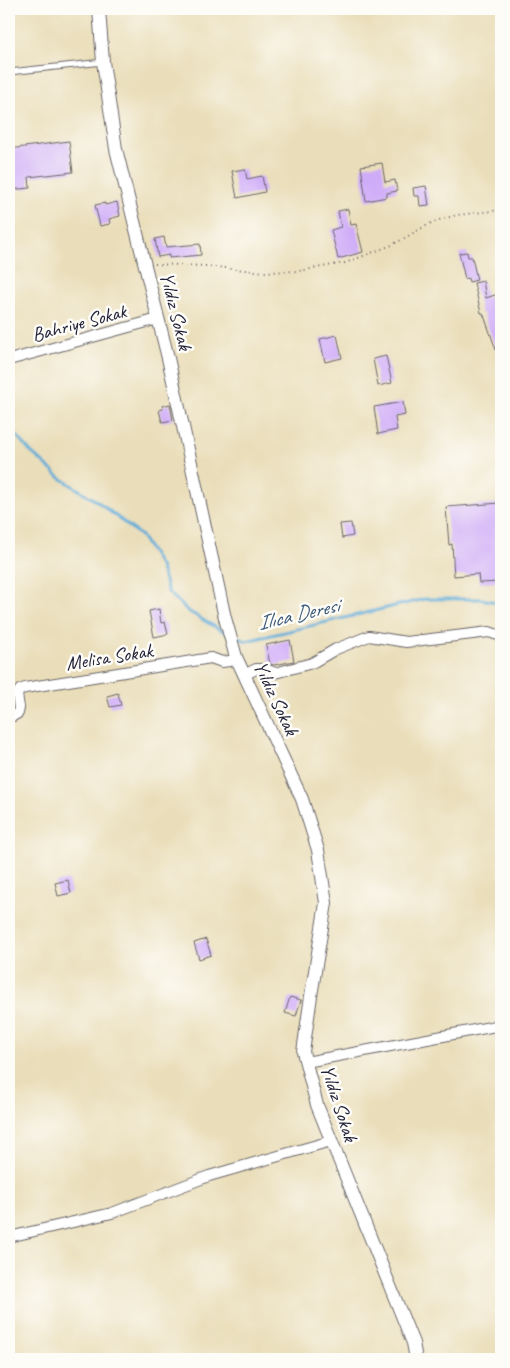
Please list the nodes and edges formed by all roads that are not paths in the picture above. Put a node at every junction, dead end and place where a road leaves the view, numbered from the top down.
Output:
1 (99, 9) edge
2 (103, 62) junction
3 (9, 72) edge
4 (158, 319) junction
5 (9, 360) edge
6 (501, 636) edge
7 (236, 659) junction
8 (244, 675) junction
9 (9, 717) edge
10 (501, 1025) edge
11 (306, 1062) junction
12 (331, 1141) junction
13 (9, 1237) edge
14 (416, 1359) edge

1 - 2 street, Yıldız Sokak
2 - 3 lane
2 - 4 street, Yıldız Sokak
4 - 5 street, Bahriye Sokak
4 - 7 street, Yıldız Sokak
6 - 8 street
7 - 8 street, Yıldız Sokak
7 - 9 street, Melisa Sokak
8 - 11 street, Yıldız Sokak
10 - 11 street
11 - 12 street, Yıldız Sokak
12 - 13 street
12 - 14 street, Yıldız Sokak

